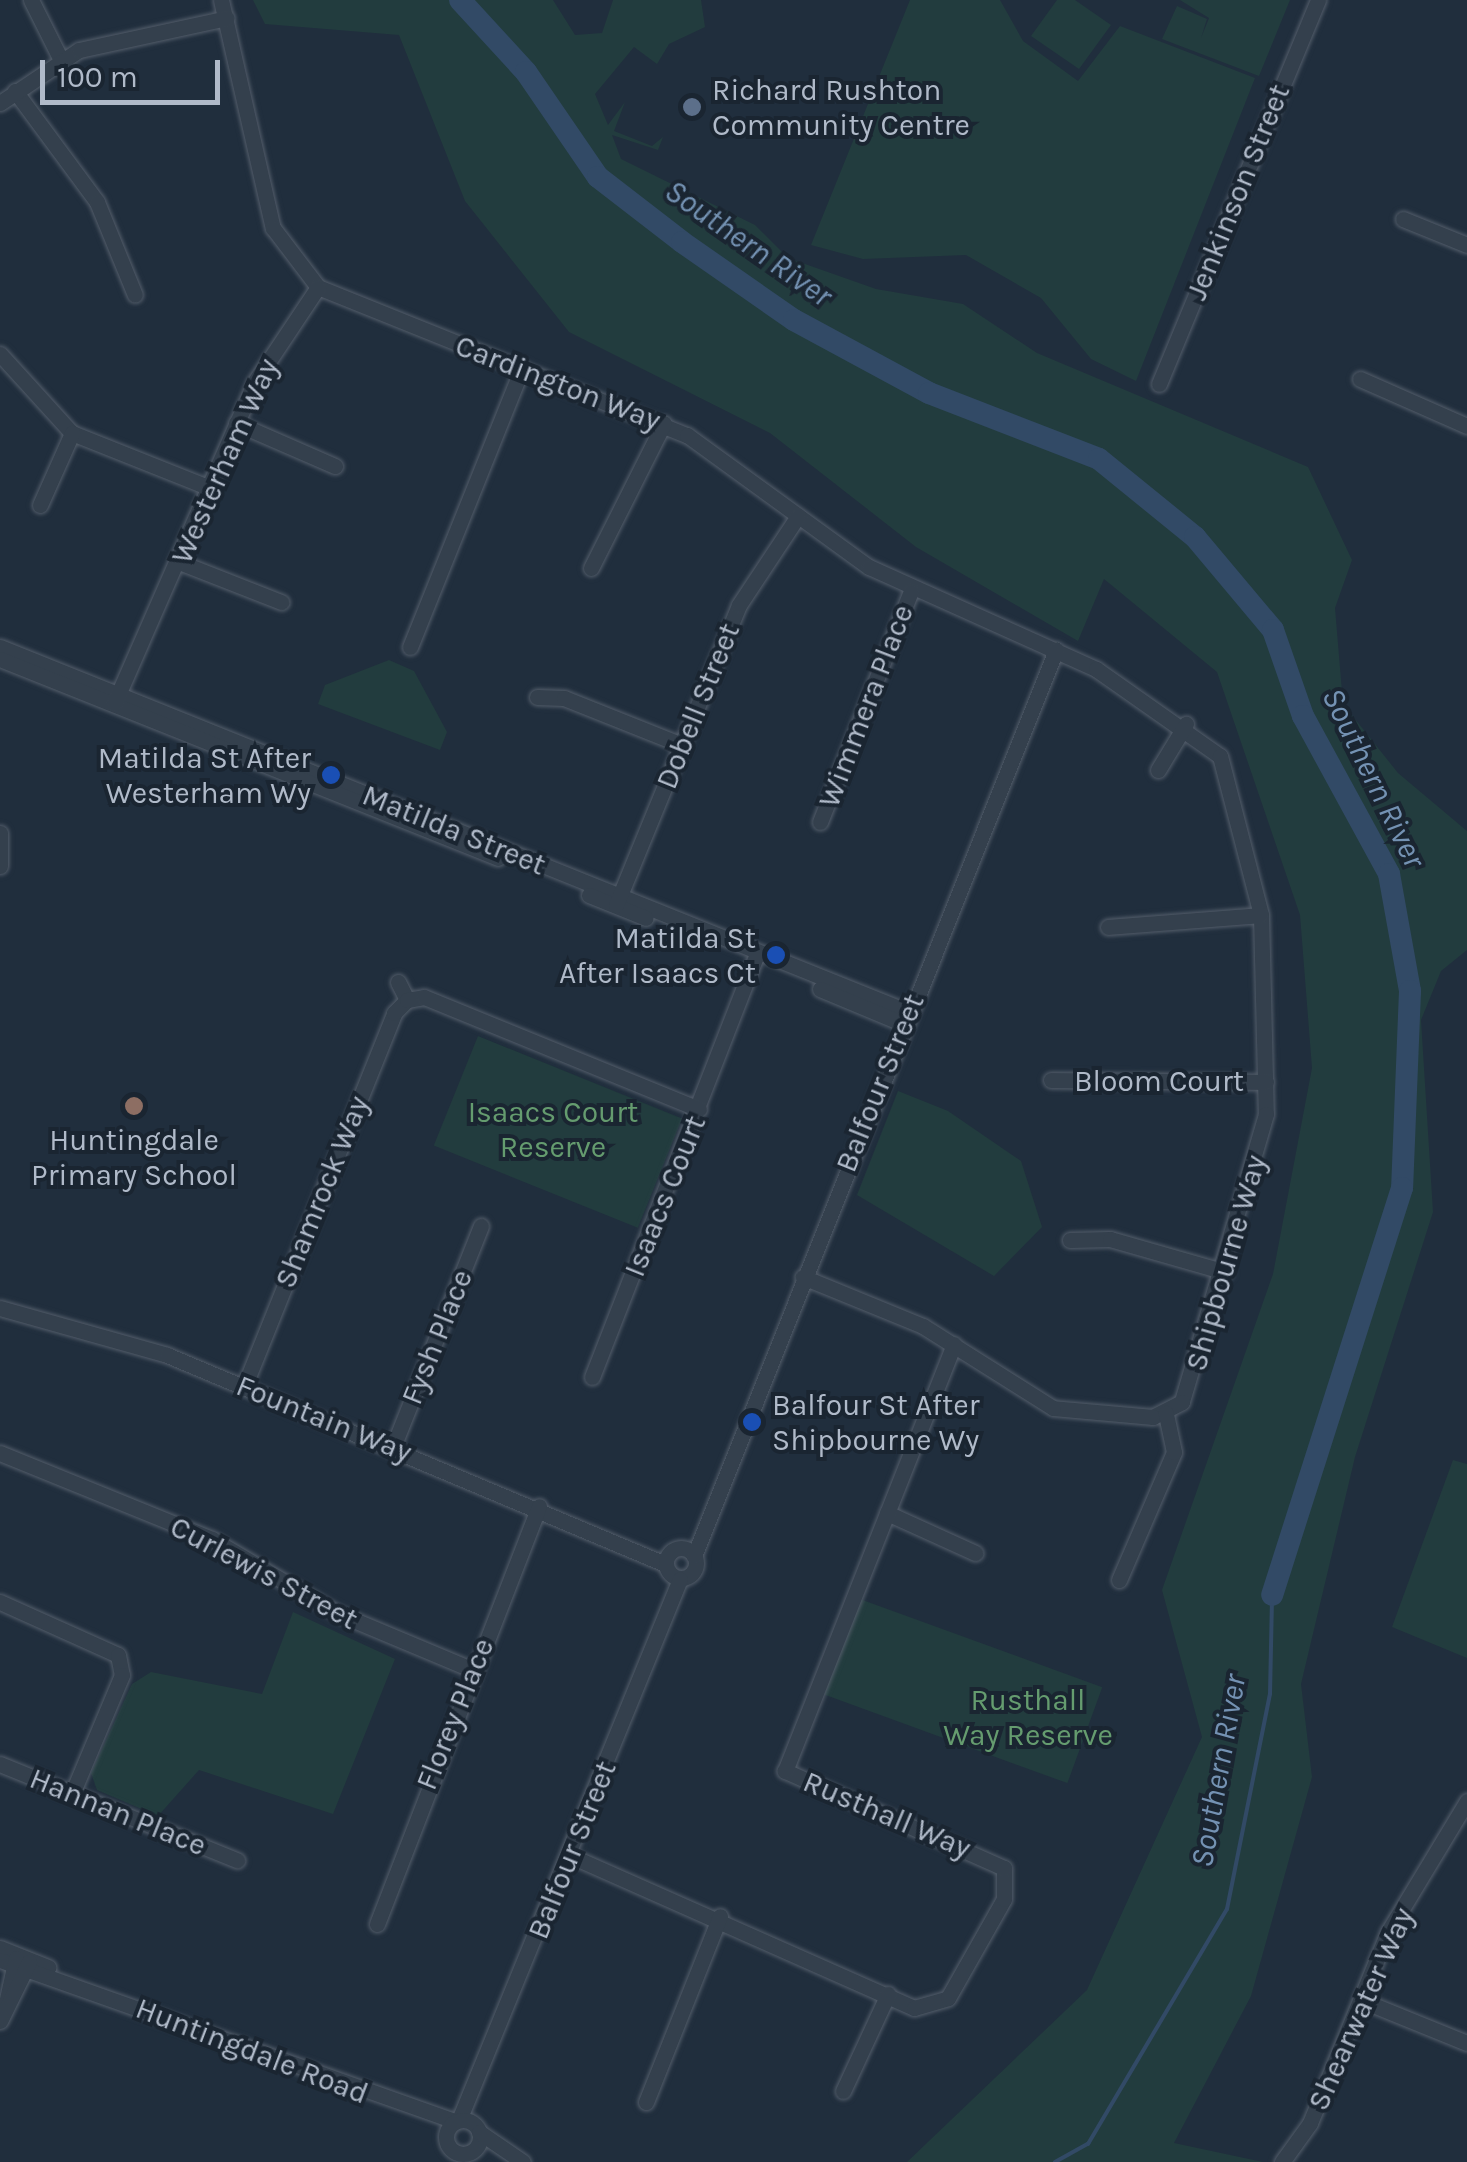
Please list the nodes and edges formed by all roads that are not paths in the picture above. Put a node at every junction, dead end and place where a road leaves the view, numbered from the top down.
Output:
1 (31, 0) edge
2 (221, 0) edge
3 (1318, 0) edge
4 (227, 18) junction
5 (60, 58) junction
6 (15, 91) junction
7 (0, 103) edge
8 (1403, 218) dead end
9 (1467, 245) edge
10 (318, 287) junction
11 (135, 295) dead end
12 (0, 354) edge
13 (522, 368) junction
14 (1360, 379) dead end
15 (1159, 384) dead end
16 (236, 423) junction
17 (664, 423) junction
18 (1467, 426) edge
19 (72, 432) junction
20 (335, 466) dead end
21 (208, 487) junction
22 (40, 505) dead end
23 (798, 516) junction
24 (178, 562) junction
25 (590, 568) dead end
26 (911, 591) junction
27 (281, 602) dead end
28 (410, 646) dead end
29 (0, 647) edge
30 (1056, 650) junction
31 (0, 659) edge
32 (538, 697) dead end
33 (123, 702) junction
34 (1186, 724) junction
35 (682, 746) junction
36 (1158, 770) dead end
37 (820, 822) dead end
38 (0, 834) edge
39 (0, 866) edge
40 (618, 901) junction
41 (1260, 916) junction
42 (1108, 927) dead end
43 (760, 960) junction
44 (398, 982) dead end
45 (407, 1000) junction
46 (907, 1018) junction
47 (1051, 1080) dead end
48 (1266, 1082) junction
49 (699, 1109) junction
50 (481, 1226) dead end
51 (1070, 1240) dead end
52 (1226, 1272) junction
53 (803, 1277) junction
54 (1, 1314) edge
55 (954, 1344) junction
56 (592, 1377) dead end
57 (244, 1387) junction
58 (1166, 1413) junction
59 (393, 1448) junction
60 (0, 1453) edge
61 (539, 1506) junction
62 (888, 1513) junction
63 (975, 1553) dead end
64 (677, 1562) junction
65 (1119, 1580) dead end
66 (0, 1602) edge
67 (134, 1650) dead end
68 (118, 1655) junction
69 (473, 1670) junction
70 (0, 1764) edge
71 (72, 1794) junction
72 (1467, 1801) edge
73 (571, 1856) junction
74 (237, 1860) dead end
75 (720, 1916) junction
76 (377, 1924) dead end
77 (0, 1948) edge
78 (17, 1962) edge
79 (888, 1994) junction
80 (1361, 2000) junction
81 (3, 2014) edge
82 (1467, 2043) edge
83 (477, 2087) junction
84 (843, 2091) dead end
85 (646, 2102) dead end
86 (399, 2107) junction
87 (457, 2121) junction
88 (478, 2129) junction
89 (447, 2141) junction
90 (465, 2155) edge
91 (519, 2161) edge
92 (444, 2162) edge
93 (1282, 2162) edge

1 - 5 street
2 - 4 street
3 - 15 street, Jenkinson Street
4 - 5 street
4 - 10 street
5 - 6 street
6 - 7 street
6 - 11 street
8 - 9 street
10 - 13 street, Cardington Way
10 - 16 street, Westerham Way
12 - 19 street
13 - 17 street, Cardington Way
13 - 28 street
14 - 18 street
16 - 20 street
16 - 21 street, Westerham Way
17 - 23 street, Cardington Way
17 - 25 street
19 - 21 street
19 - 22 street
21 - 24 street, Westerham Way
23 - 26 street, Cardington Way
23 - 35 street, Dobell Street
24 - 27 street
24 - 33 street, Westerham Way
26 - 30 street, Cardington Way
26 - 37 street, Wimmera Place
29 - 33 street, Matilda Street
30 - 34 street, Shipbourne Way
30 - 46 street, Balfour Street
31 - 33 street, Matilda Street
32 - 35 street
33 - 40 street, Matilda Street
34 - 36 street
34 - 41 street, Shipbourne Way
35 - 40 street, Dobell Street
38 - 39 street
40 - 43 street, Matilda Street
41 - 42 street
41 - 48 street, Shipbourne Way
43 - 46 street, Matilda Street
43 - 49 street, Isaacs Court
44 - 45 street
45 - 49 street
45 - 57 street, Shamrock Way
46 - 53 street, Balfour Street
47 - 48 street, Bloom Court
48 - 52 street, Shipbourne Way
49 - 56 street, Isaacs Court
50 - 59 street, Fysh Place
51 - 52 street
52 - 58 street, Shipbourne Way
53 - 55 street
53 - 64 street, Balfour Street
54 - 57 street, Fountain Way
55 - 58 street
55 - 62 street, Rusthall Way
57 - 59 street, Fountain Way
58 - 65 street
59 - 61 street, Fountain Way
60 - 69 street, Curlewis Street
61 - 64 street, Fountain Way
61 - 69 street, Florey Place
62 - 63 street
62 - 79 street, Rusthall Way
64 - 73 street, Balfour Street
66 - 68 street
67 - 68 street
68 - 71 street
69 - 76 street, Florey Place
70 - 71 street, Hannan Place
71 - 74 street, Hannan Place
72 - 80 street, Shearwater Way
73 - 75 street, Rusthall Way
73 - 83 street, Balfour Street
75 - 79 street, Rusthall Way
75 - 85 street
77 - 78 street, Huntingdale Road
78 - 81 street
78 - 86 street, Huntingdale Road
79 - 84 street
80 - 82 street
80 - 93 street, Shearwater Way
83 - 87 street, Balfour Street
83 - 88 street, Balfour Street
86 - 87 street, Huntingdale Road
86 - 89 street, Huntingdale Road
87 - 88 street, Huntingdale Road
87 - 89 street, Balfour Street
88 - 90 street, Balfour Street
88 - 91 street
89 - 90 street, Huntingdale Road
89 - 92 street
90 - 91 street

